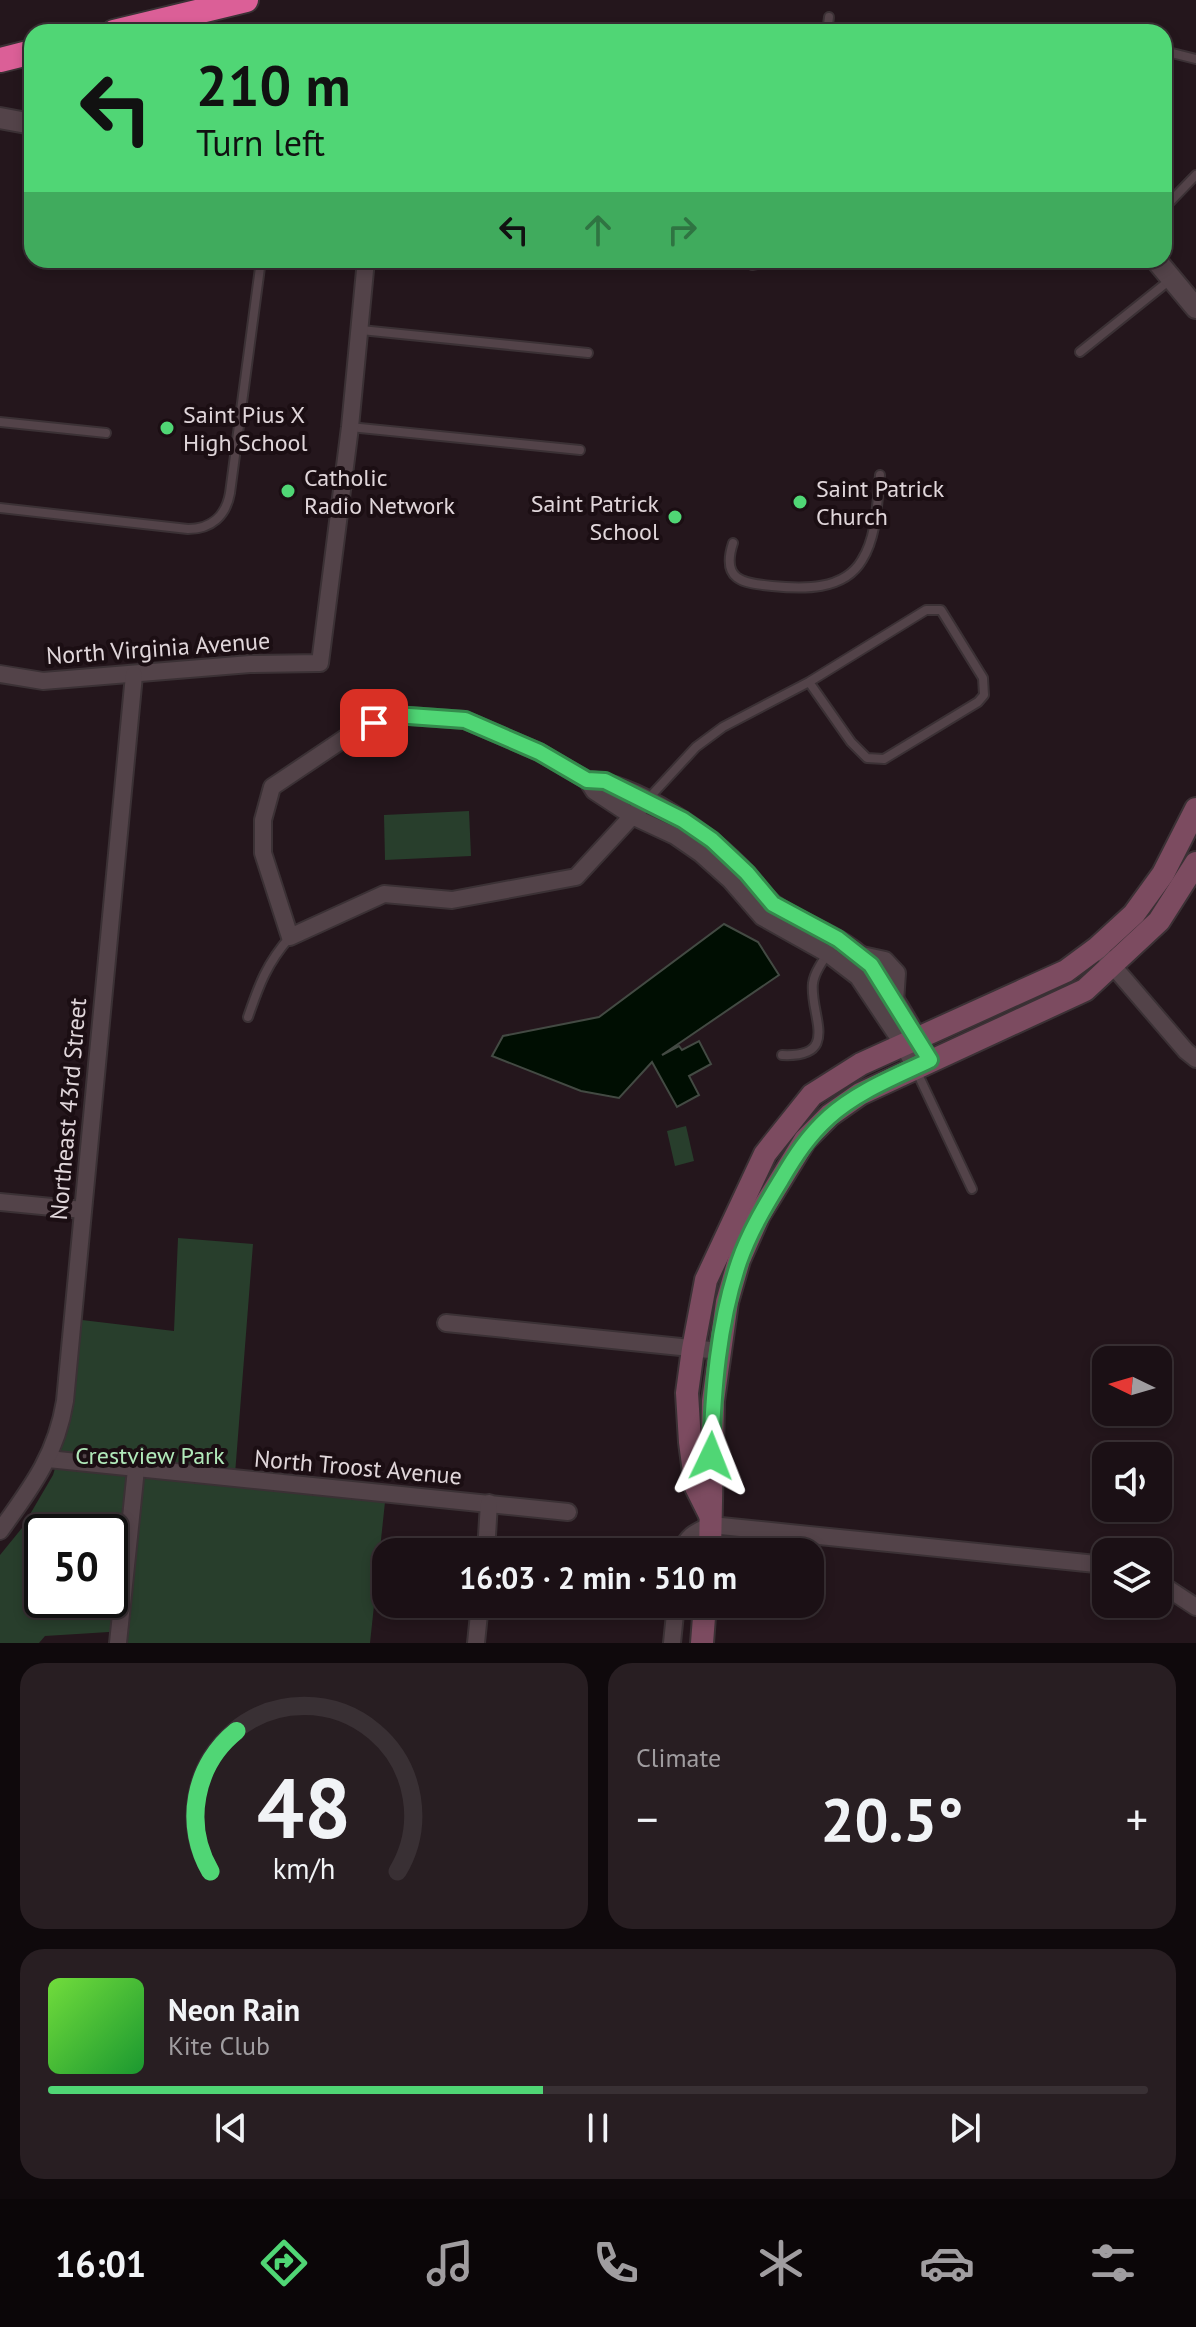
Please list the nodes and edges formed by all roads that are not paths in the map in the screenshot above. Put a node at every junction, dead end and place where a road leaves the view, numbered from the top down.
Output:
1 (246, 0) edge
2 (829, 17) dead end
3 (147, 24) edge
4 (828, 24) edge
5 (1172, 53) edge
6 (24, 54) edge
7 (1196, 59) edge
8 (0, 60) edge
9 (0, 118) edge
10 (24, 122) edge
11 (1196, 175) edge
12 (1172, 200) edge
13 (260, 268) edge
14 (365, 268) edge
15 (1162, 268) edge
16 (1171, 280) junction
17 (1196, 308) edge
18 (361, 330) junction
19 (1080, 352) dead end
20 (588, 353) dead end
21 (0, 422) edge
22 (350, 427) junction
23 (106, 433) dead end
24 (580, 450) dead end
25 (880, 475) dead end
26 (0, 508) edge
27 (733, 543) dead end
28 (0, 674) edge
29 (134, 675) junction
30 (809, 682) junction
31 (587, 780) junction
32 (647, 800) junction
33 (1196, 809) edge
34 (632, 816) junction
35 (1196, 863) edge
36 (1163, 874) junction
37 (1189, 891) edge
38 (290, 937) junction
39 (838, 939) junction
40 (1097, 948) junction
41 (828, 954) junction
42 (1113, 966) junction
43 (887, 1000) junction
44 (248, 1017) dead end
45 (912, 1042) junction
46 (782, 1055) dead end
47 (1196, 1059) edge
48 (923, 1064) junction
49 (972, 1189) dead end
50 (0, 1202) edge
51 (83, 1210) junction
52 (446, 1323) dead end
53 (693, 1349) junction
54 (720, 1351) junction
55 (48, 1459) junction
56 (136, 1469) junction
57 (489, 1503) junction
58 (568, 1512) dead end
59 (710, 1519) junction
60 (0, 1531) edge
61 (487, 1538) edge
62 (688, 1538) edge
63 (710, 1538) edge
64 (1092, 1563) edge
65 (1172, 1591) edge
66 (1196, 1607) edge
67 (479, 1618) edge
68 (675, 1618) edge
69 (704, 1618) edge
70 (118, 1643) edge
71 (476, 1643) edge
72 (672, 1643) edge
73 (702, 1643) edge

1 - 3 highway
2 - 4 lane
5 - 7 lane
6 - 8 highway
9 - 10 street
11 - 12 lane
13 - 26 lane
14 - 18 street
15 - 16 street
16 - 17 street
16 - 19 lane
18 - 20 lane
18 - 22 street
21 - 23 lane
22 - 24 lane
22 - 29 street, North Virginia Avenue
25 - 27 lane
28 - 29 street, North Virginia Avenue
29 - 51 street, Northeast 43rd Street
30 - 30 lane
30 - 32 lane
31 - 32 street
31 - 34 street
31 - 38 street
32 - 34 street
32 - 39 street
33 - 36 main road
34 - 38 street
34 - 41 street
35 - 37 main road
36 - 37 main road
36 - 40 main road
37 - 42 main road
38 - 44 lane
39 - 41 lane
39 - 43 street
40 - 42 street
40 - 45 main road
41 - 43 street
41 - 46 lane
42 - 47 street
42 - 48 main road
43 - 45 street
45 - 48 street
45 - 53 main road
48 - 49 lane
48 - 54 main road
50 - 51 street
51 - 55 street, Northeast 43rd Street
52 - 53 street
53 - 54 street
53 - 59 main road
54 - 59 main road
55 - 56 street, North Troost Avenue
55 - 60 street, Northeast 43rd Street
56 - 57 street, North Troost Avenue
56 - 70 street
57 - 58 street, North Troost Avenue
57 - 61 street
59 - 62 street
59 - 63 main road
59 - 64 street
65 - 66 street
67 - 71 street
68 - 72 street
69 - 73 main road

